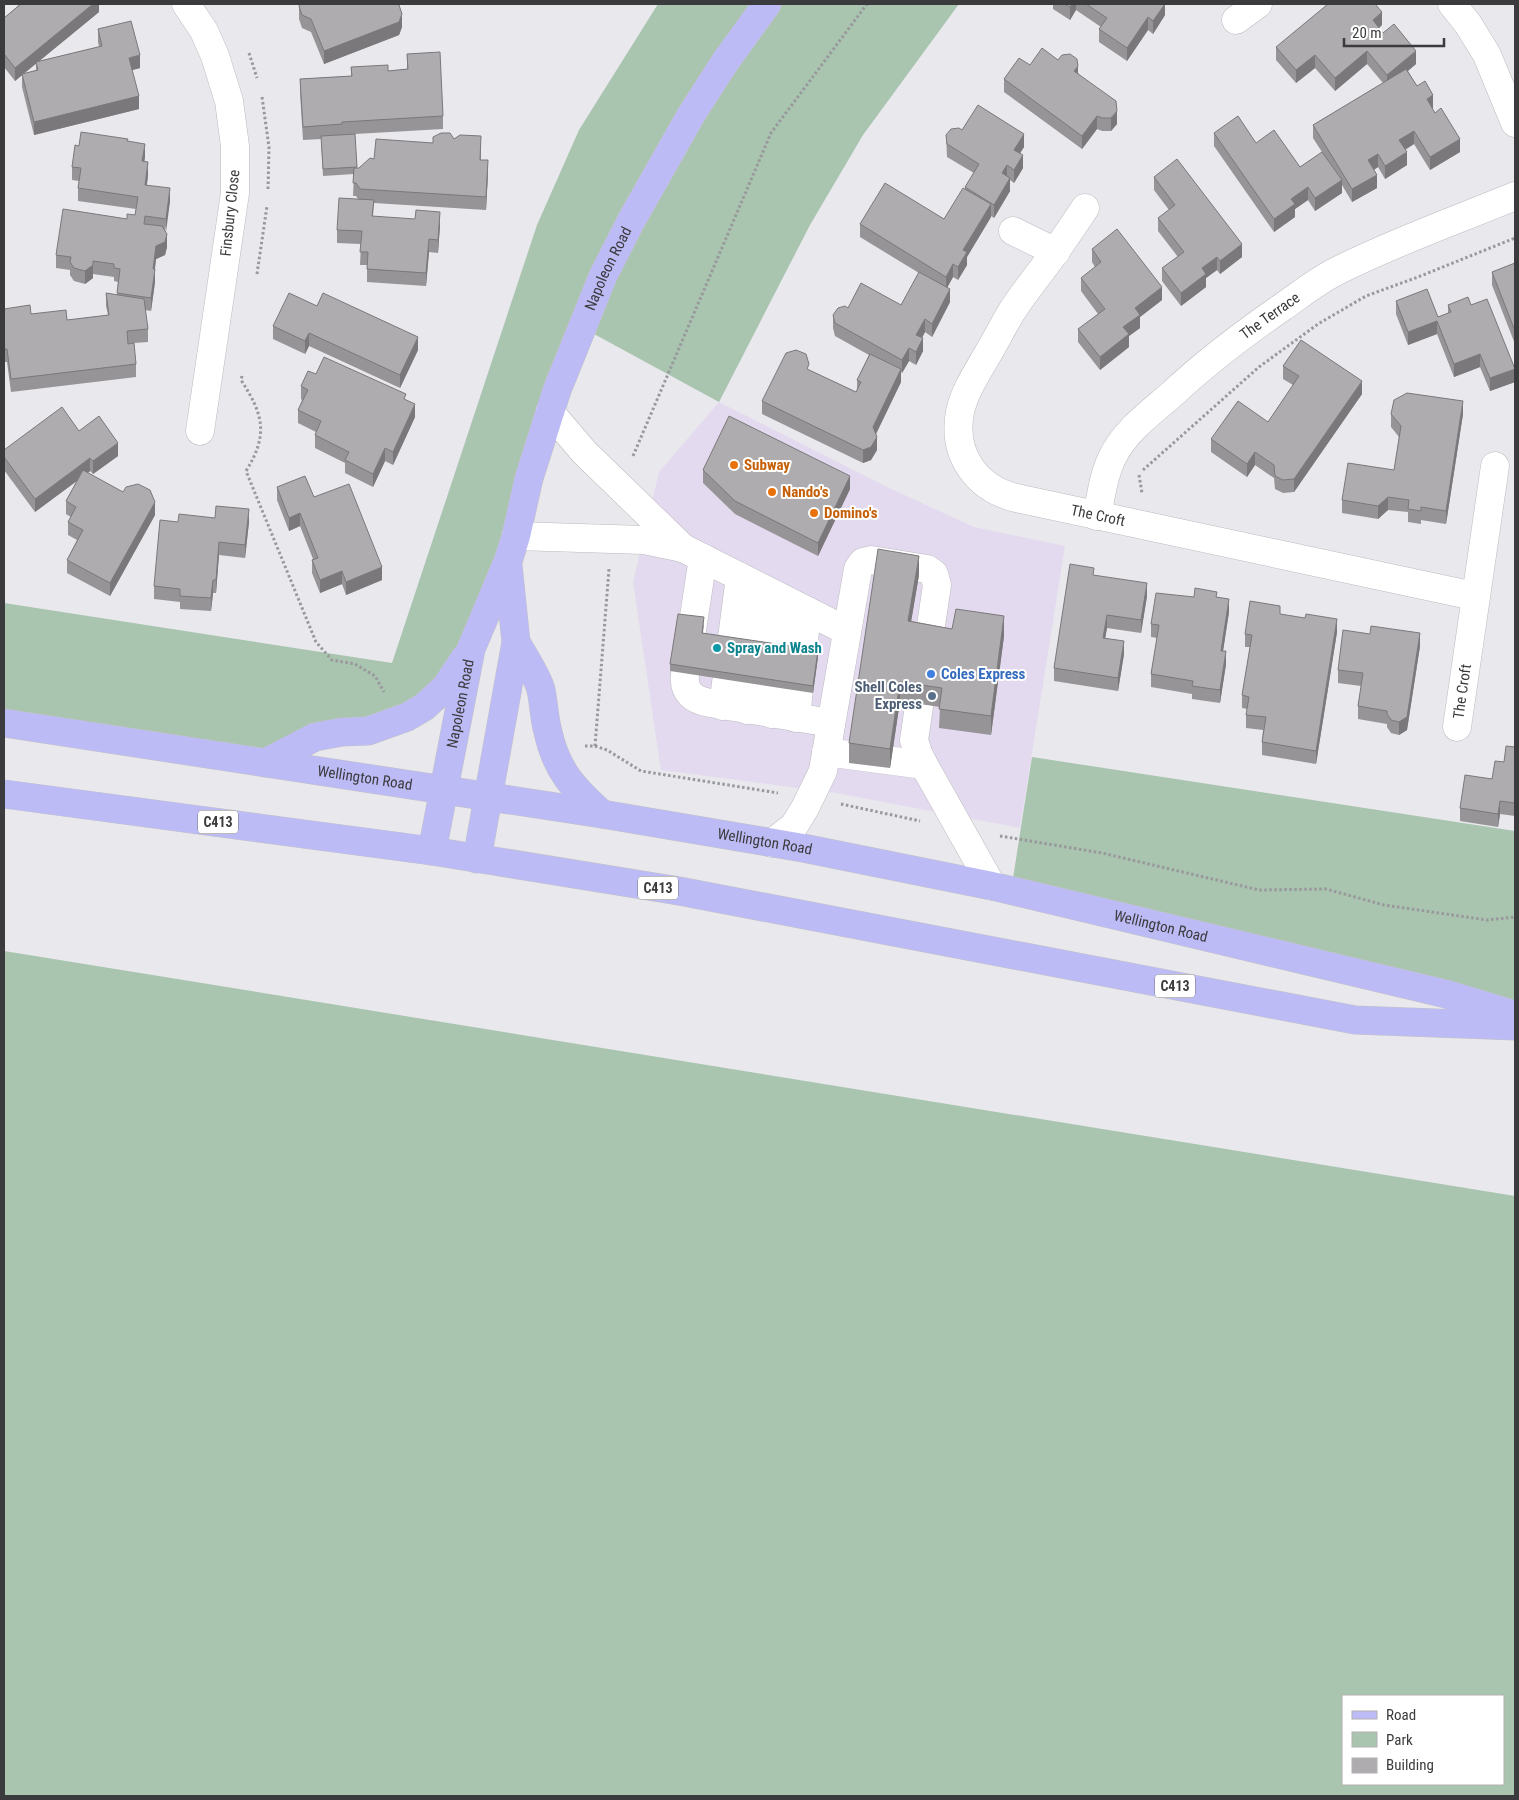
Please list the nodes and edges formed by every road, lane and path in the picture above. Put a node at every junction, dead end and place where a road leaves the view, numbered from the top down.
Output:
1 (186, 4) edge
2 (767, 4) edge
3 (867, 4) edge
4 (1258, 4) edge
5 (1452, 4) edge
6 (1236, 20) dead end
7 (246, 46) dead end
8 (257, 80) dead end
9 (260, 89) dead end
10 (1515, 123) edge
11 (1515, 196) edge
12 (1085, 208) dead end
13 (1013, 231) dead end
14 (1515, 238) edge
15 (1056, 252) junction
16 (256, 281) dead end
17 (242, 372) dead end
18 (550, 412) junction
19 (200, 432) dead end
20 (633, 457) dead end
21 (1494, 466) dead end
22 (1097, 516) junction
23 (1148, 528) junction
24 (512, 548) junction
25 (693, 553) junction
26 (609, 569) dead end
27 (774, 594) junction
28 (1474, 596) junction
29 (852, 597) junction
30 (879, 602) edge
31 (906, 606) edge
32 (933, 611) junction
33 (847, 635) junction
34 (516, 642) junction
35 (873, 644) edge
36 (900, 648) edge
37 (471, 649) junction
38 (927, 652) junction
39 (838, 678) junction
40 (866, 682) edge
41 (894, 687) edge
42 (921, 691) junction
43 (385, 694) dead end
44 (759, 712) junction
45 (832, 718) junction
46 (860, 718) edge
47 (888, 722) edge
48 (4, 723) edge
49 (915, 727) junction
50 (1456, 727) dead end
51 (595, 746) junction
52 (553, 752) junction
53 (826, 752) junction
54 (265, 763) junction
55 (924, 765) junction
56 (444, 790) junction
57 (4, 794) edge
58 (488, 796) junction
59 (810, 798) junction
60 (602, 814) junction
61 (960, 829) junction
62 (772, 843) junction
63 (432, 851) junction
64 (477, 858) junction
65 (992, 886) junction
66 (1515, 917) edge
67 (1515, 1015) edge
68 (1515, 1026) edge

1 - 19 street, Finsbury Close
2 - 18 main road, Napoleon Road
3 - 20 path
4 - 6 street
5 - 10 street
7 - 8 path
9 - 16 path
11 - 22 street, The Terrace
12 - 15 street, The Croft
13 - 15 street
14 - 23 path
15 - 22 street, The Croft
17 - 43 path
18 - 24 main road, Napoleon Road
18 - 25 street
21 - 28 street, The Croft
22 - 23 street, The Croft
23 - 28 street, The Croft
24 - 25 street
24 - 34 main road, Napoleon Road
24 - 37 main road, Napoleon Road
25 - 27 street
25 - 44 street
26 - 51 path
27 - 33 street
27 - 44 street
27 - 44 street
28 - 50 street, The Croft
29 - 30 street
29 - 32 street
29 - 33 street
31 - 32 street
32 - 38 street
33 - 35 street
33 - 39 street
34 - 52 main road
34 - 58 main road, Napoleon Road
36 - 38 street
37 - 54 main road
37 - 56 main road, Napoleon Road
38 - 42 street
39 - 40 street
39 - 45 street
41 - 42 street
42 - 49 street
44 - 45 street
45 - 46 street
45 - 53 street
47 - 49 street
48 - 54 main road, Wellington Road
49 - 55 street
51 - 52 path
51 - 59 path
52 - 60 main road
53 - 55 street
53 - 59 street
54 - 56 main road, Wellington Road
55 - 61 street
56 - 58 main road, Wellington Road
56 - 63 main road, Napoleon Road
57 - 63 main road, C413
58 - 60 main road, Wellington Road
58 - 64 main road, Napoleon Road
59 - 61 path
59 - 62 street
60 - 62 main road, Wellington Road
61 - 65 street
61 - 66 path
62 - 65 main road, Wellington Road
63 - 64 main road, C413
64 - 68 main road, C413
65 - 67 main road, Wellington Road

